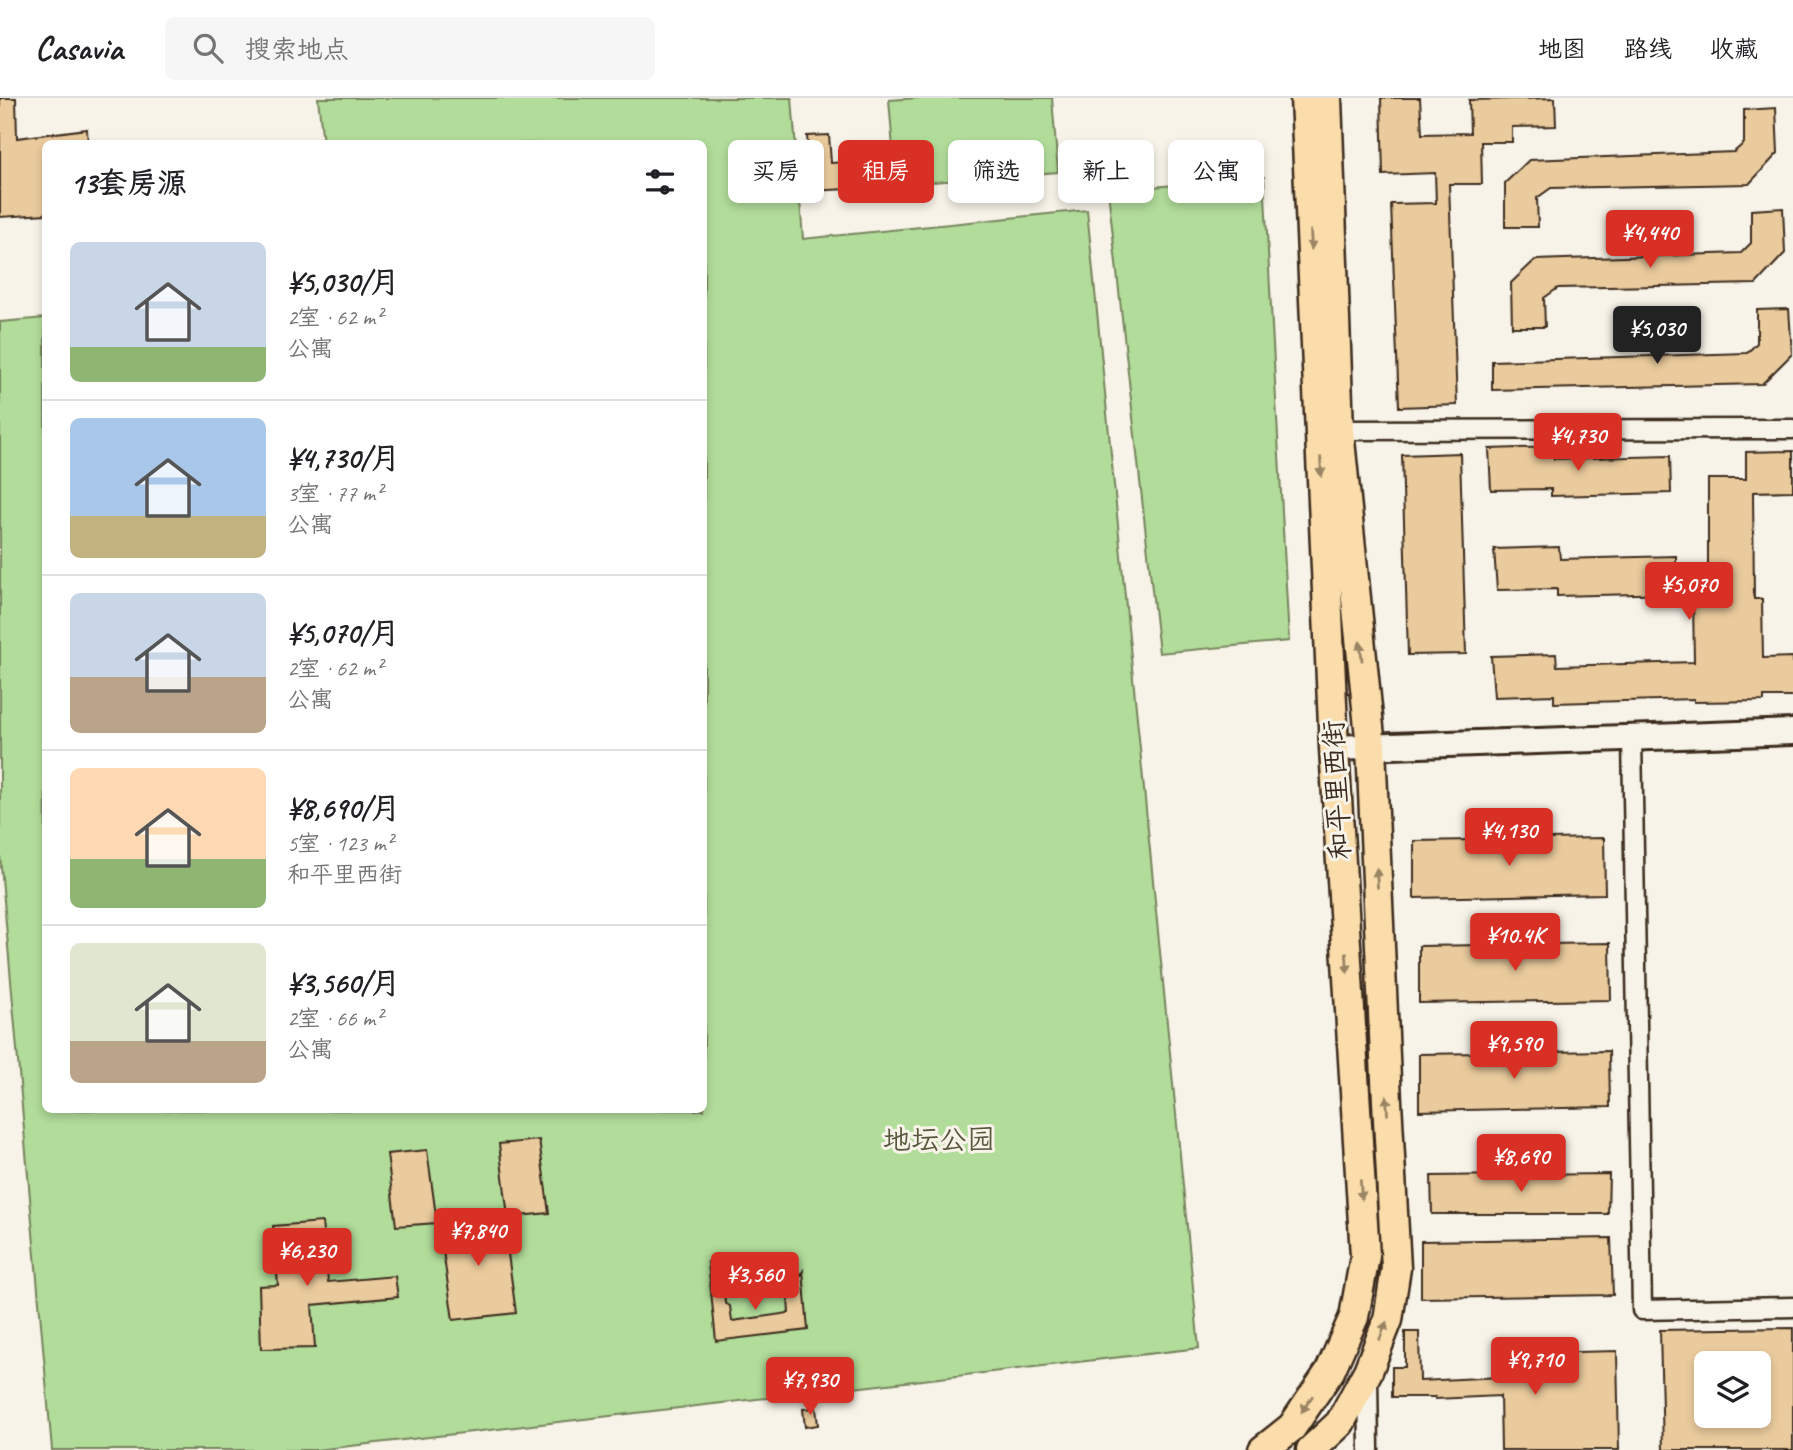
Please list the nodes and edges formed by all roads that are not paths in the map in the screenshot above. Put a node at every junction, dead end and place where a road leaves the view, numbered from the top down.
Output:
1 (1305, 98) edge
2 (1327, 98) edge
3 (1793, 429) edge
4 (1339, 430) junction
5 (1793, 732) edge
6 (1632, 738) junction
7 (1371, 747) junction
8 (1334, 748) junction
9 (1793, 1307) edge
10 (1368, 1371) junction
11 (1262, 1450) edge
12 (1311, 1450) edge
13 (1369, 1450) edge

1 -> 8 main road, 和平里西街
2 - 4 main road, 和平里西街
3 - 4 street
7 -> 4 main road, 和平里西街
5 - 6 street
6 - 7 street
6 - 9 street
7 - 8 street
10 -> 7 main road, 和平里西街
8 -> 11 main road, 和平里西街
10 - 12 main road, 和平里西街
10 - 13 street

